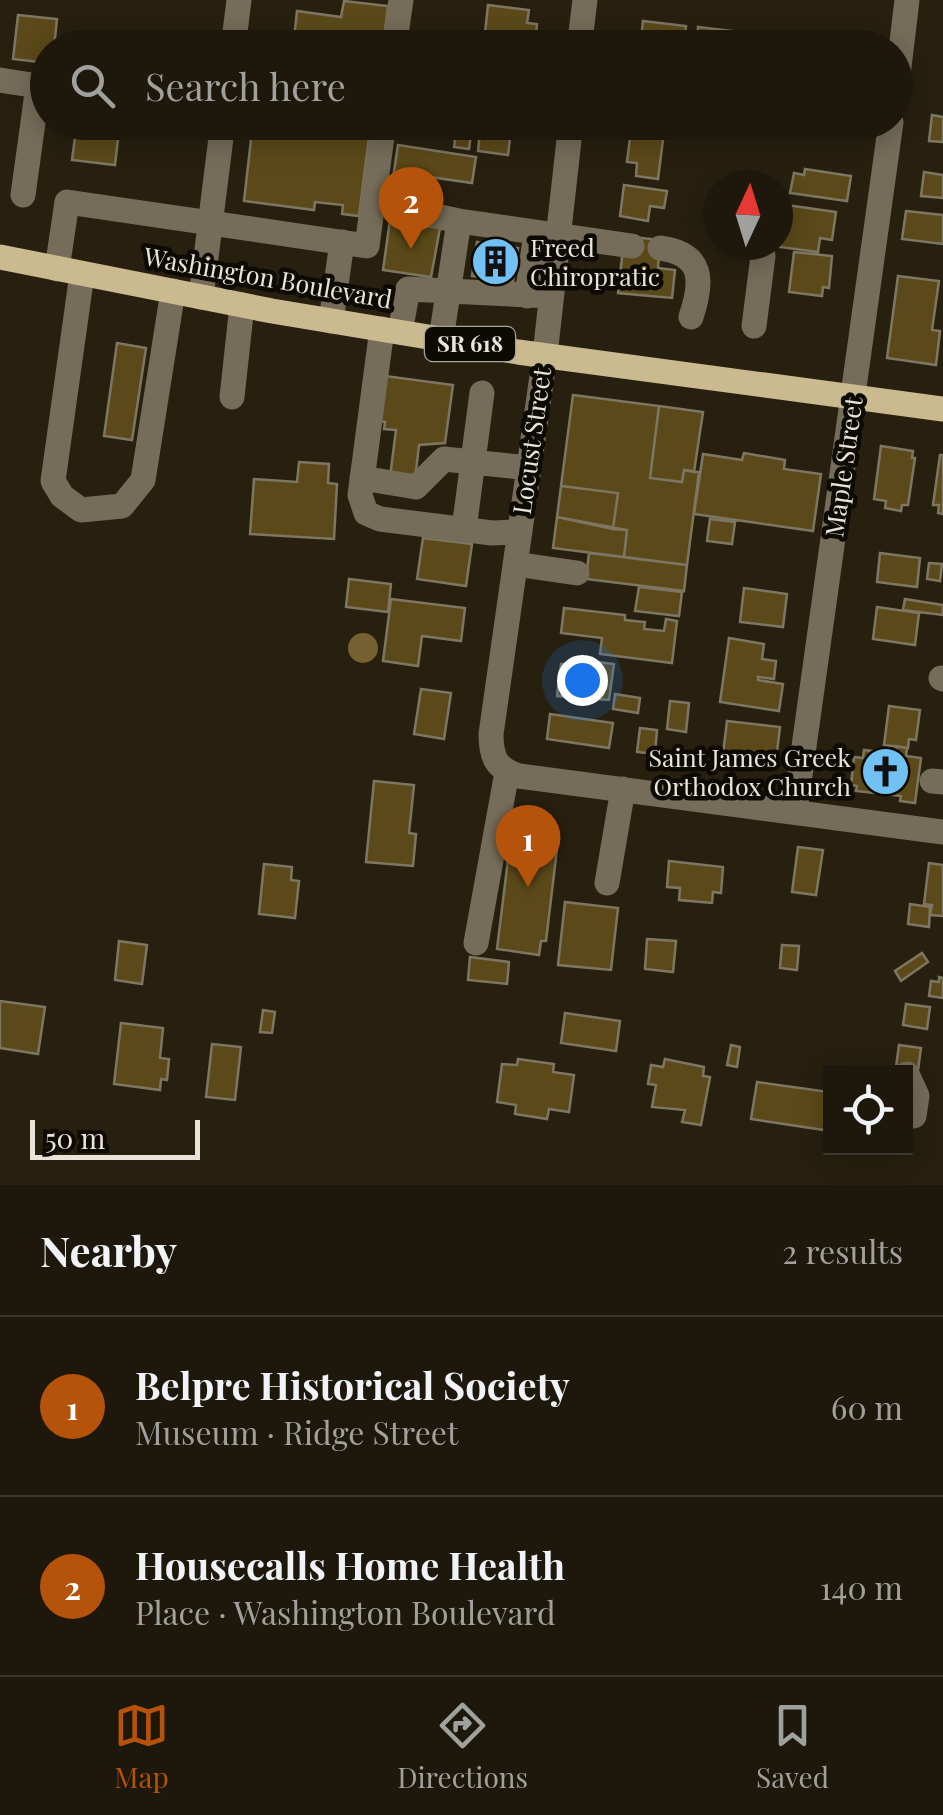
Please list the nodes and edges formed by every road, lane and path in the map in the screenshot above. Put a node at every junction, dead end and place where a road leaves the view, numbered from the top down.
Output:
1 (239, 0) edge
2 (400, 0) edge
3 (585, 0) edge
4 (907, 0) edge
5 (235, 30) edge
6 (396, 30) edge
7 (581, 30) edge
8 (903, 30) edge
9 (0, 80) edge
10 (30, 85) edge
11 (31, 140) edge
12 (222, 140) edge
13 (382, 140) edge
14 (567, 140) edge
15 (889, 140) edge
16 (23, 195) dead end
17 (407, 210) dead end
18 (459, 221) junction
19 (210, 223) junction
20 (547, 235) junction
21 (342, 242) junction
22 (632, 246) dead end
23 (660, 248) dead end
24 (0, 258) edge
25 (762, 260) edge
26 (70, 271) junction
27 (172, 292) junction
28 (449, 292) junction
29 (539, 296) junction
30 (201, 297) junction
31 (242, 305) junction
32 (692, 317) dead end
33 (330, 321) junction
34 (754, 326) dead end
35 (391, 331) junction
36 (441, 339) junction
37 (544, 356) junction
38 (482, 393) dead end
39 (854, 396) junction
40 (232, 397) dead end
41 (943, 409) edge
42 (474, 462) junction
43 (529, 468) junction
44 (362, 478) junction
45 (464, 529) junction
46 (520, 532) junction
47 (515, 564) junction
48 (577, 573) dead end
49 (500, 765) junction
50 (623, 789) junction
51 (795, 810) junction
52 (943, 832) edge
53 (607, 883) dead end
54 (476, 942) dead end

1 - 5 street
2 - 6 street
3 - 7 street
4 - 8 street
9 - 10 street
11 - 16 street
12 - 19 street
13 - 21 street
14 - 20 street, Locust Street
15 - 39 street, Maple Street
17 - 18 street
18 - 20 street
18 - 28 street
19 - 21 street
19 - 26 street
19 - 30 street
20 - 22 street
20 - 29 street, Locust Street
21 - 33 street
23 - 32 street
24 - 26 main road, Washington Boulevard / SR 618
25 - 34 street
26 - 27 main road, Washington Boulevard / SR 618
26 - 27 street
27 - 30 main road, Washington Boulevard / SR 618
28 - 29 street
28 - 35 street
28 - 36 street
29 - 37 street, Locust Street
30 - 31 main road, Washington Boulevard / SR 618
31 - 33 main road, Washington Boulevard / SR 618
31 - 40 street
33 - 35 main road, Washington Boulevard / SR 618
35 - 36 main road, Washington Boulevard / SR 618
35 - 44 street
36 - 37 main road, Washington Boulevard / SR 618
37 - 39 main road, Washington Boulevard / SR 618
37 - 43 street, Locust Street
38 - 42 street
39 - 41 main road, Washington Boulevard / SR 618
39 - 51 street, Maple Street
42 - 43 street
42 - 44 street
42 - 45 street
43 - 46 street, Locust Street
44 - 45 street
45 - 46 street
46 - 47 street, Locust Street
47 - 48 street
47 - 49 street, Locust Street
49 - 50 street
49 - 54 street, Locust Street
50 - 51 street
50 - 53 street
51 - 52 street

